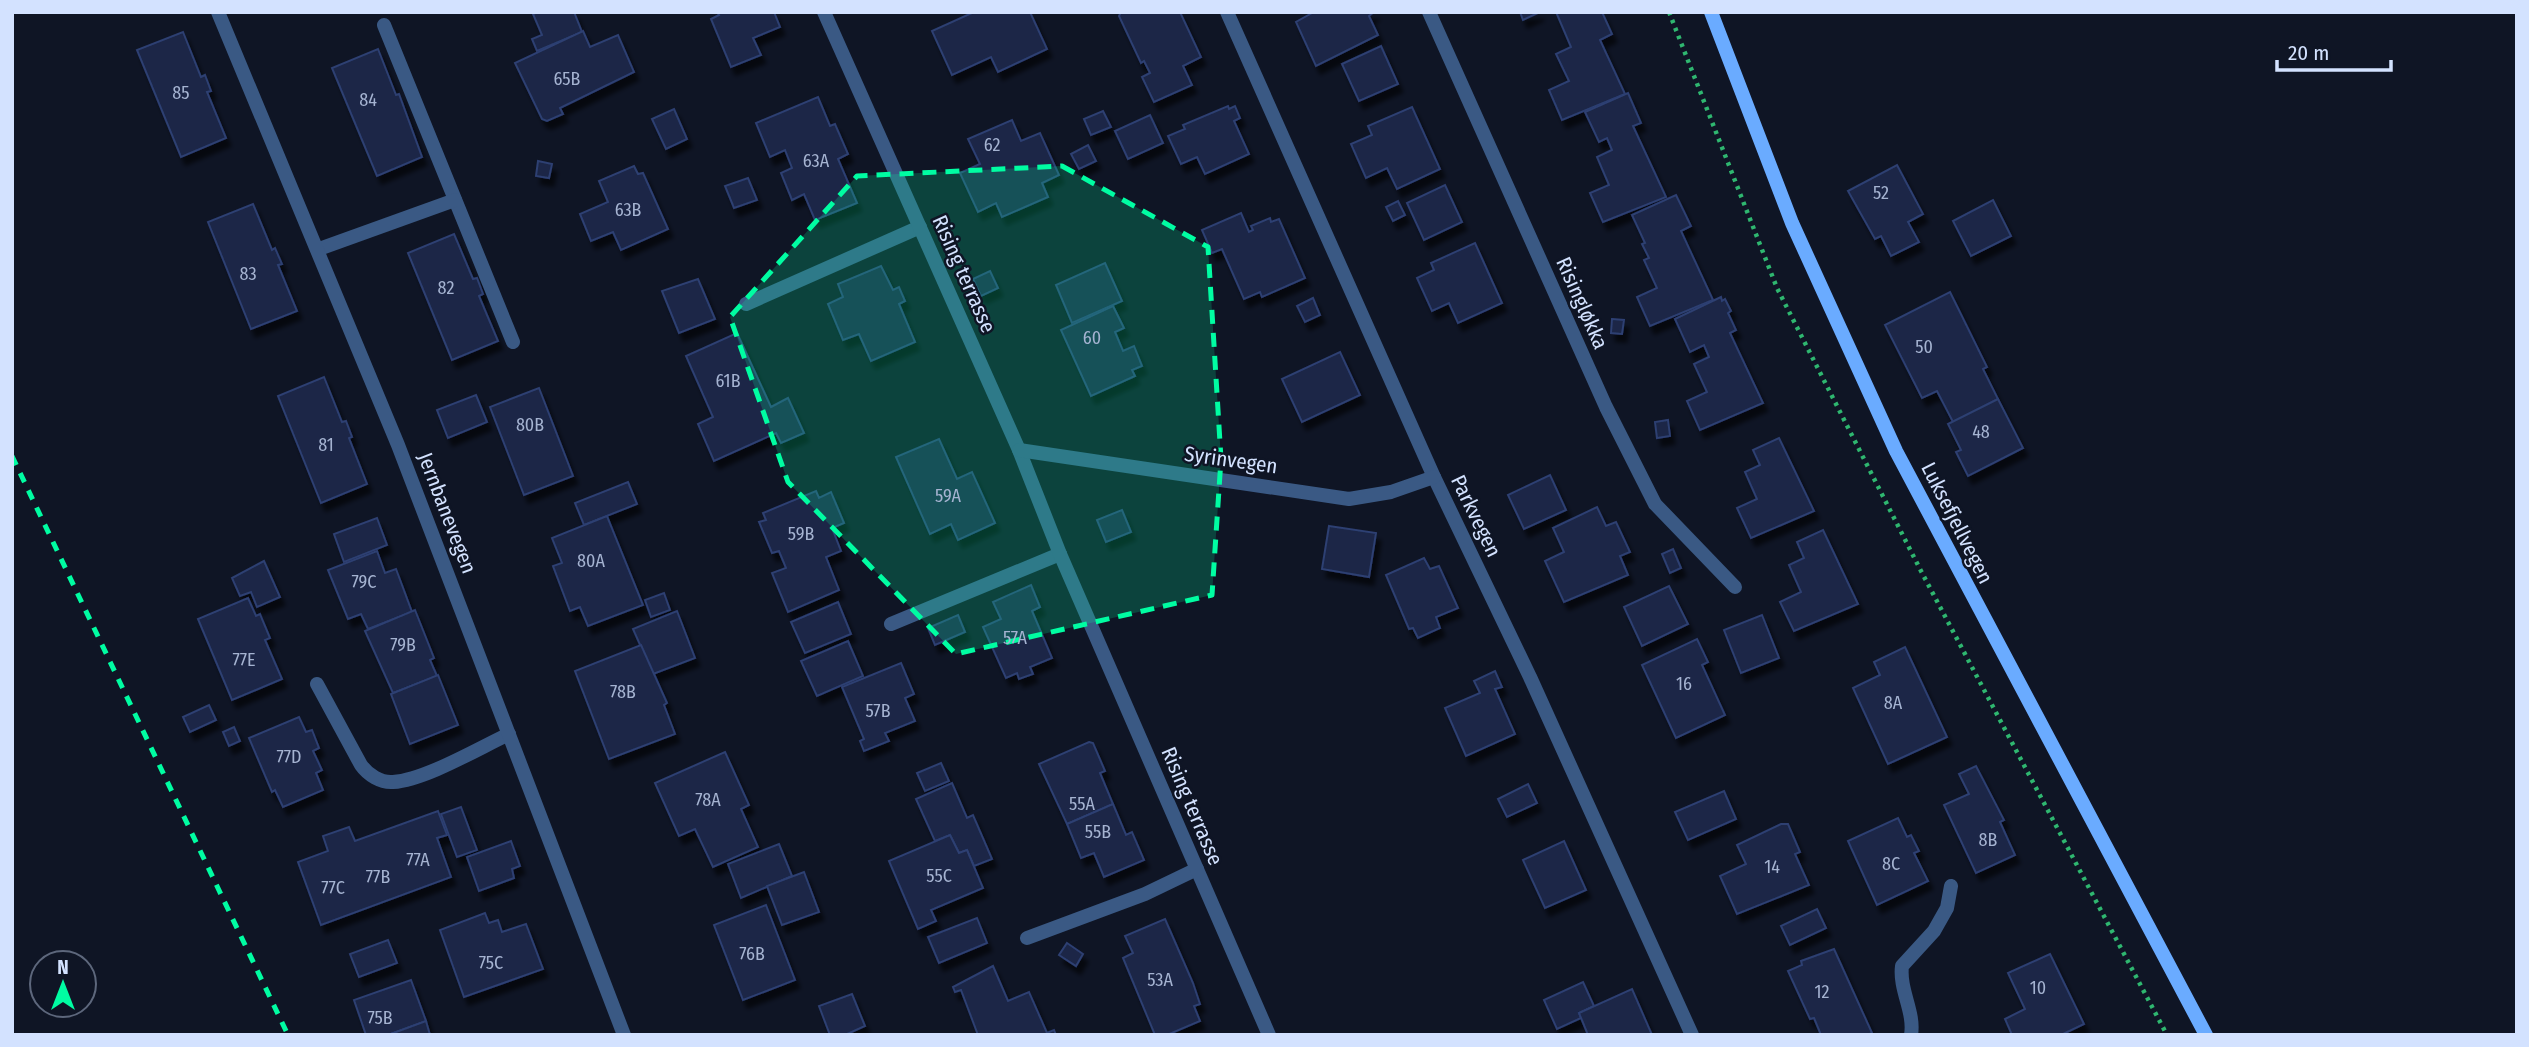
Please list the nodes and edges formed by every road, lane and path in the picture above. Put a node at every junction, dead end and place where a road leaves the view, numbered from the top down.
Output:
1 (218, 12) edge
2 (824, 12) edge
3 (1227, 12) edge
4 (1429, 12) edge
5 (1711, 12) edge
6 (384, 25) dead end
7 (455, 200) junction
8 (920, 228) junction
9 (319, 249) junction
10 (746, 304) dead end
11 (513, 342) dead end
12 (1019, 450) junction
13 (1434, 477) junction
14 (1060, 554) junction
15 (1735, 587) dead end
16 (891, 624) dead end
17 (317, 684) dead end
18 (509, 734) junction
19 (1197, 869) junction
20 (1951, 886) dead end
21 (1027, 938) dead end
22 (623, 1034) edge
23 (1269, 1035) edge
24 (1692, 1035) edge
25 (1911, 1035) edge
26 (2206, 1035) edge

1 - 9 street, Jernbanevegen
2 - 8 street, Rising terrasse
3 - 13 street, Parkvegen
4 - 15 street, Risingløkka
5 - 26 main road, Luksefjellvegen
6 - 7 street
7 - 9 street
7 - 11 street
8 - 10 street
8 - 12 street, Rising terrasse
9 - 18 street, Jernbanevegen
12 - 13 street, Syrinvegen
12 - 14 street, Rising terrasse
13 - 24 street, Parkvegen
14 - 16 street
14 - 19 street, Rising terrasse
17 - 18 street
18 - 22 street, Jernbanevegen
19 - 21 street
19 - 23 street, Rising terrasse
20 - 25 street

